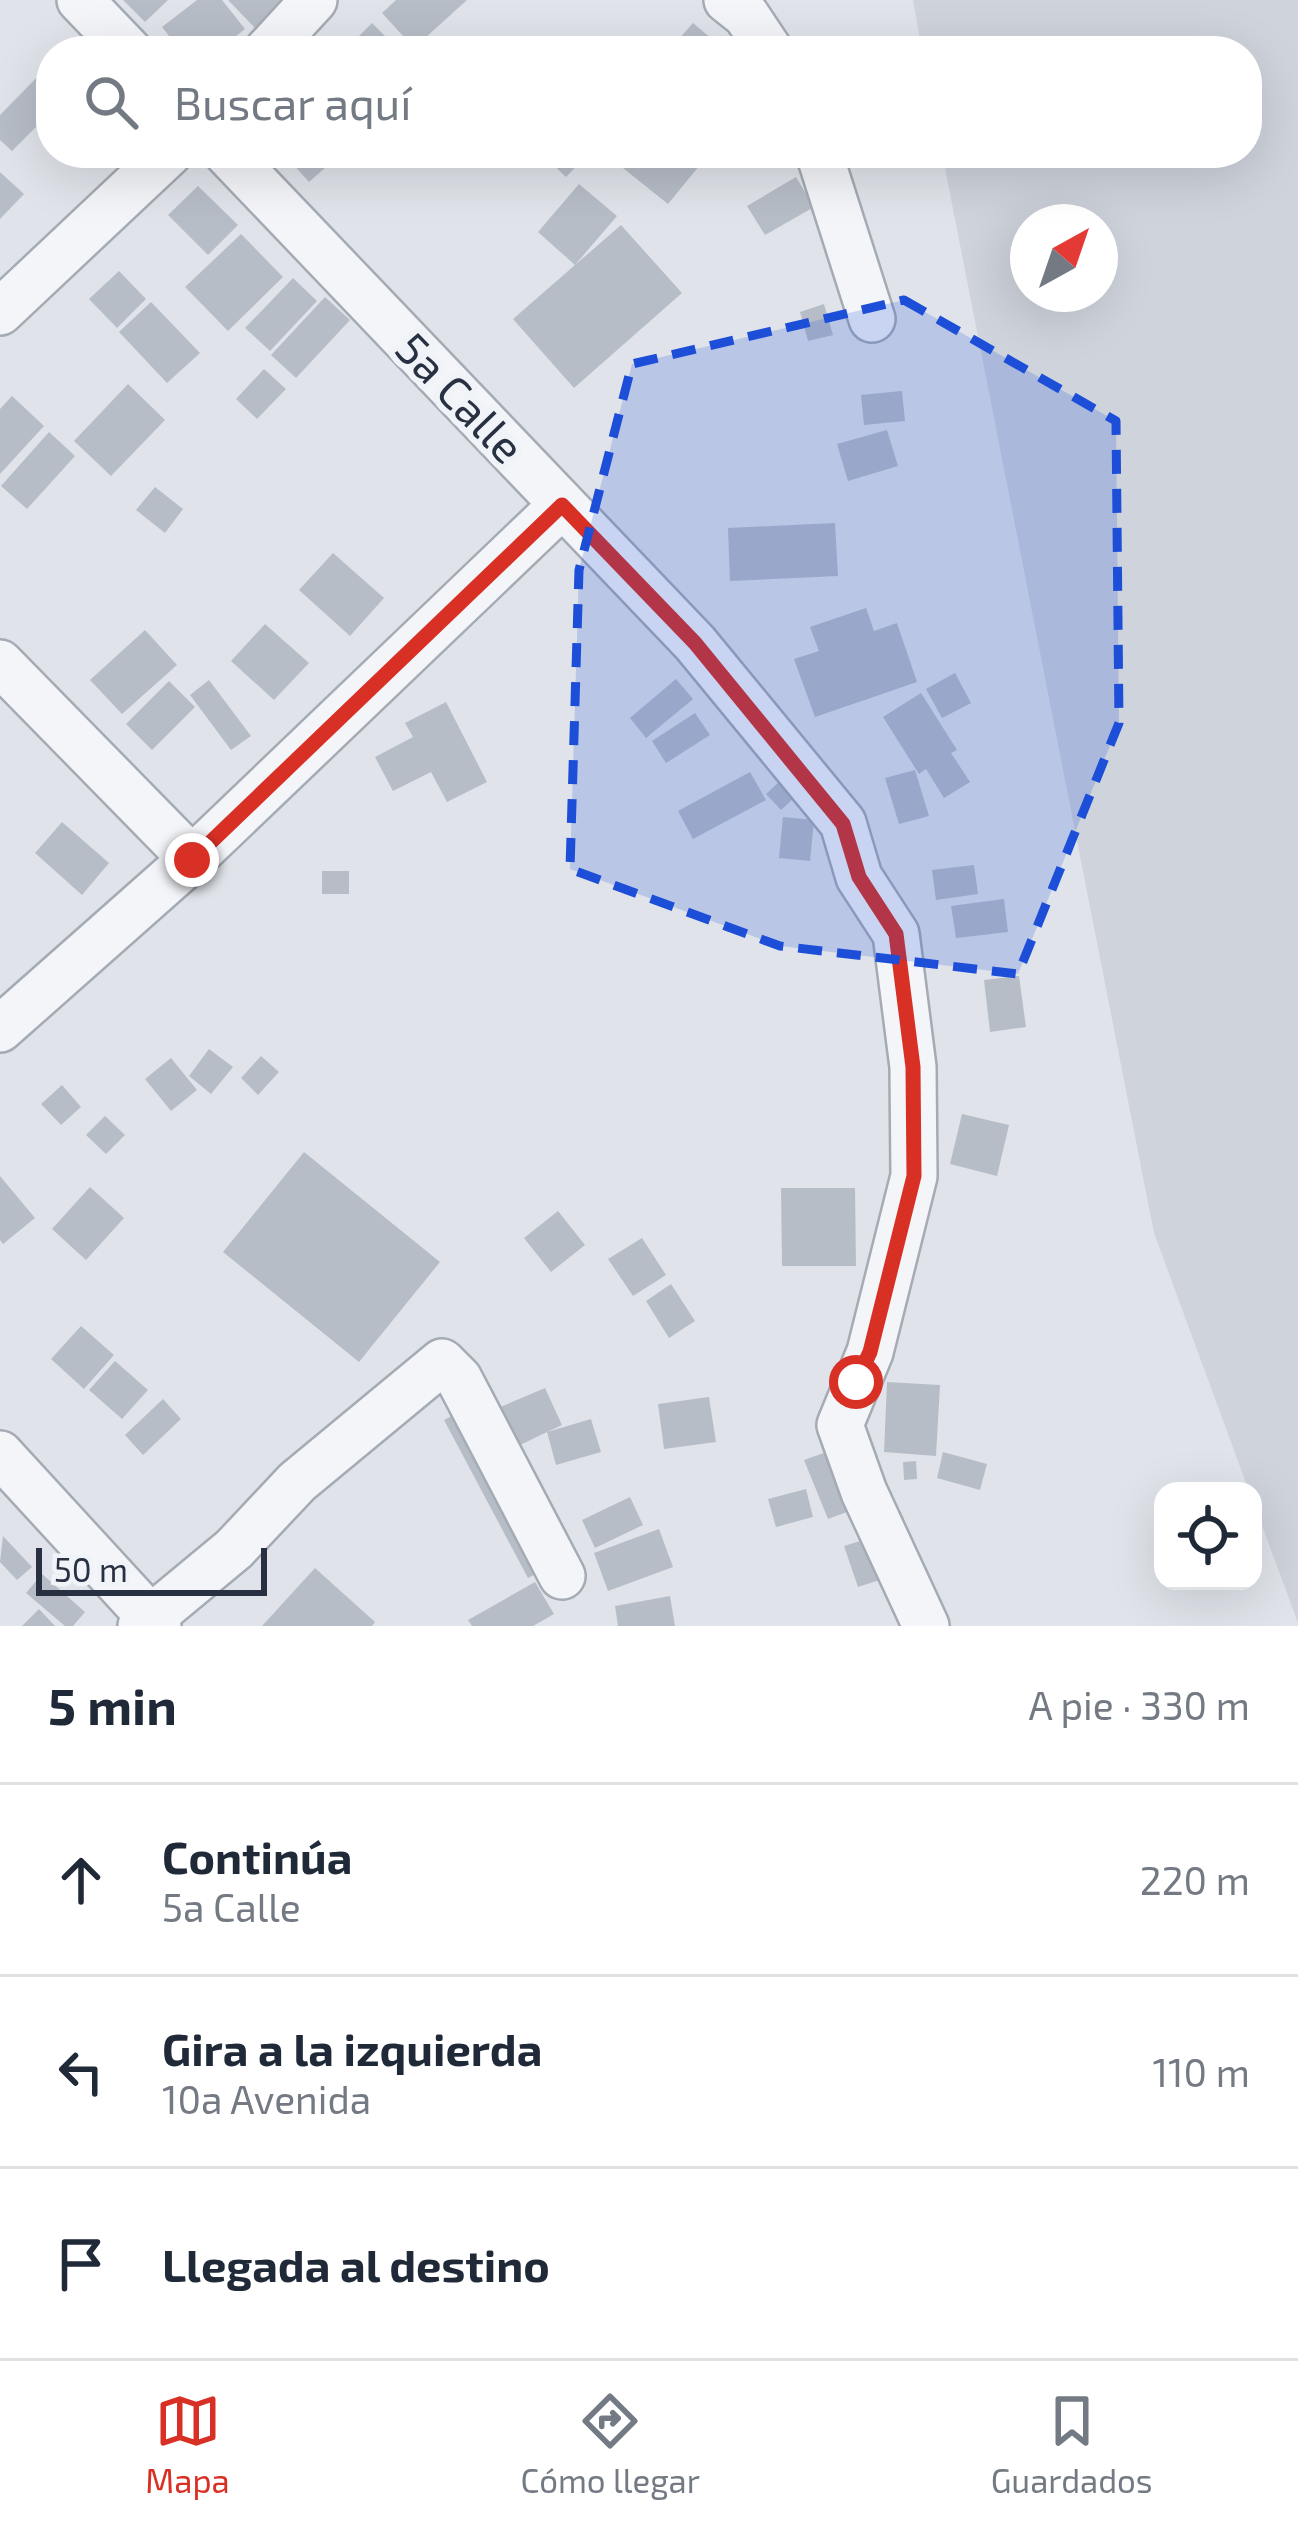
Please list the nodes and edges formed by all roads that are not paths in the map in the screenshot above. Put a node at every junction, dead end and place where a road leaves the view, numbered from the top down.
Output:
1 (80, 0) edge
2 (314, 0) edge
3 (727, 0) edge
4 (115, 36) edge
5 (281, 36) edge
6 (760, 36) edge
7 (153, 168) edge
8 (241, 168) edge
9 (824, 168) edge
10 (0, 312) edge
11 (872, 320) dead end
12 (562, 505) junction
13 (0, 663) edge
14 (192, 860) junction
15 (0, 1029) edge
16 (0, 1454) edge
17 (562, 1576) dead end
18 (150, 1623) edge
19 (926, 1626) edge

1 - 4 street
2 - 5 street
3 - 6 street
7 - 10 street
8 - 12 street, 5a Calle
9 - 11 street
12 - 14 street
12 - 19 street, 5a Calle
13 - 14 street
14 - 15 street
16 - 18 street
17 - 18 street

